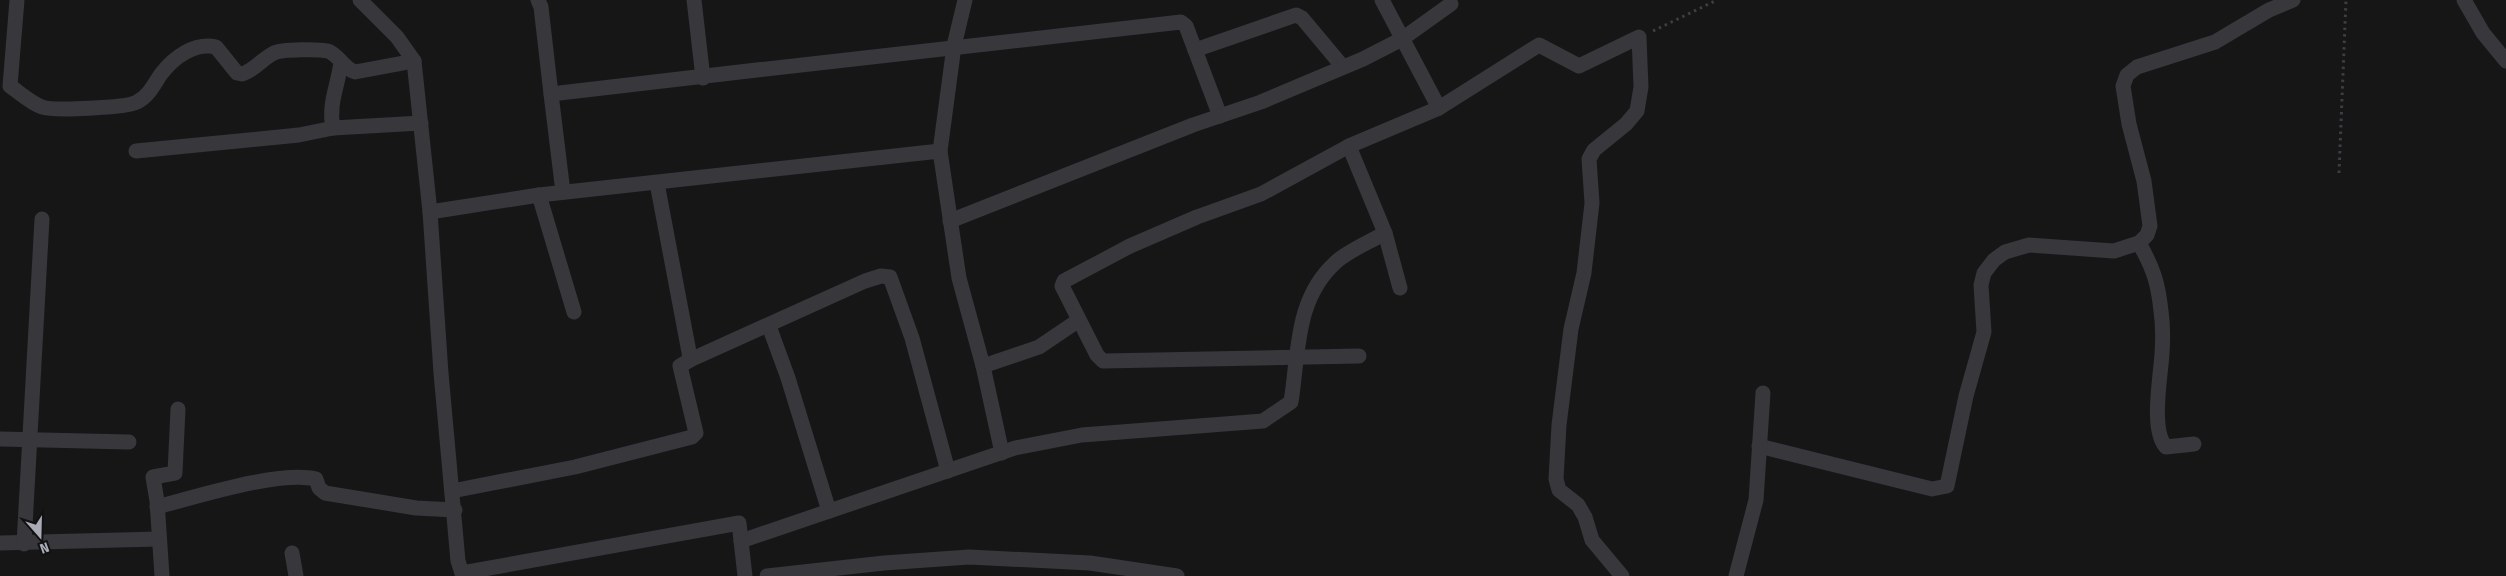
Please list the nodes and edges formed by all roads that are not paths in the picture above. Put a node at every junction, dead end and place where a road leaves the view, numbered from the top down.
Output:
1 (17, 0) edge
2 (360, 0) edge
3 (538, 0) edge
4 (694, 0) edge
5 (965, 0) edge
6 (1382, 0) edge
7 (2293, 0) edge
8 (2464, 0) edge
9 (1452, 4) dead end
10 (1402, 39) junction
11 (954, 46) junction
12 (1195, 50) junction
13 (2506, 61) edge
14 (341, 62) junction
15 (414, 62) junction
16 (1343, 67) junction
17 (703, 78) junction
18 (551, 94) junction
19 (1439, 108) junction
20 (1220, 116) junction
21 (421, 124) junction
22 (333, 128) junction
23 (1349, 146) junction
24 (136, 151) dead end
25 (940, 151) junction
26 (657, 183) junction
27 (563, 192) junction
28 (539, 194) junction
29 (430, 212) junction
30 (42, 219) dead end
31 (950, 221) junction
32 (1386, 233) junction
33 (2140, 242) junction
34 (1400, 288) dead end
35 (574, 312) dead end
36 (1079, 320) junction
37 (769, 326) junction
38 (1359, 356) dead end
39 (1298, 358) junction
40 (690, 360) junction
41 (984, 366) junction
42 (1763, 394) dead end
43 (178, 409) dead end
44 (0, 439) edge
45 (29, 441) junction
46 (130, 442) dead end
47 (2194, 444) dead end
48 (1759, 446) junction
49 (1002, 453) junction
50 (948, 471) junction
51 (452, 491) junction
52 (158, 507) junction
53 (455, 510) junction
54 (829, 512) junction
55 (159, 539) junction
56 (741, 541) junction
57 (0, 543) edge
58 (24, 544) junction
59 (292, 553) dead end
60 (1147, 573) edge
61 (462, 574) edge
62 (162, 576) edge
63 (296, 576) edge
64 (745, 576) edge
65 (767, 576) edge
66 (1176, 576) edge
67 (1622, 576) edge
68 (1736, 576) edge

1 - 14 street
2 - 15 street
3 - 18 street
4 - 17 street
5 - 11 street
6 - 10 street
7 - 33 street
8 - 13 street
9 - 10 street
10 - 16 street
10 - 19 street
11 - 12 street
11 - 17 street
11 - 25 street
12 - 16 street
12 - 20 street
14 - 15 street
14 - 22 street
15 - 21 street
16 - 20 street
17 - 18 street
18 - 27 street
19 - 23 street
19 - 67 street
20 - 31 street
21 - 22 street
21 - 29 street
22 - 24 street
23 - 32 street
23 - 36 street
25 - 26 street
25 - 31 street
26 - 27 street
26 - 40 street
27 - 28 street
28 - 29 street
28 - 35 street
29 - 51 street
30 - 45 street
31 - 41 street
32 - 34 street
32 - 39 street
33 - 47 street
33 - 48 street
36 - 39 street
36 - 41 street
37 - 40 street
37 - 50 street
37 - 54 street
38 - 39 street
39 - 49 street
40 - 51 street
41 - 49 street
42 - 48 street
43 - 52 street
44 - 45 street
45 - 46 street
45 - 58 street
48 - 68 street
49 - 50 street
50 - 54 street
51 - 53 street
52 - 53 street
52 - 55 street
53 - 61 street
54 - 56 street
55 - 58 street
55 - 62 street
56 - 61 street
56 - 64 street
57 - 58 street
59 - 63 street
60 - 65 street
60 - 66 street

